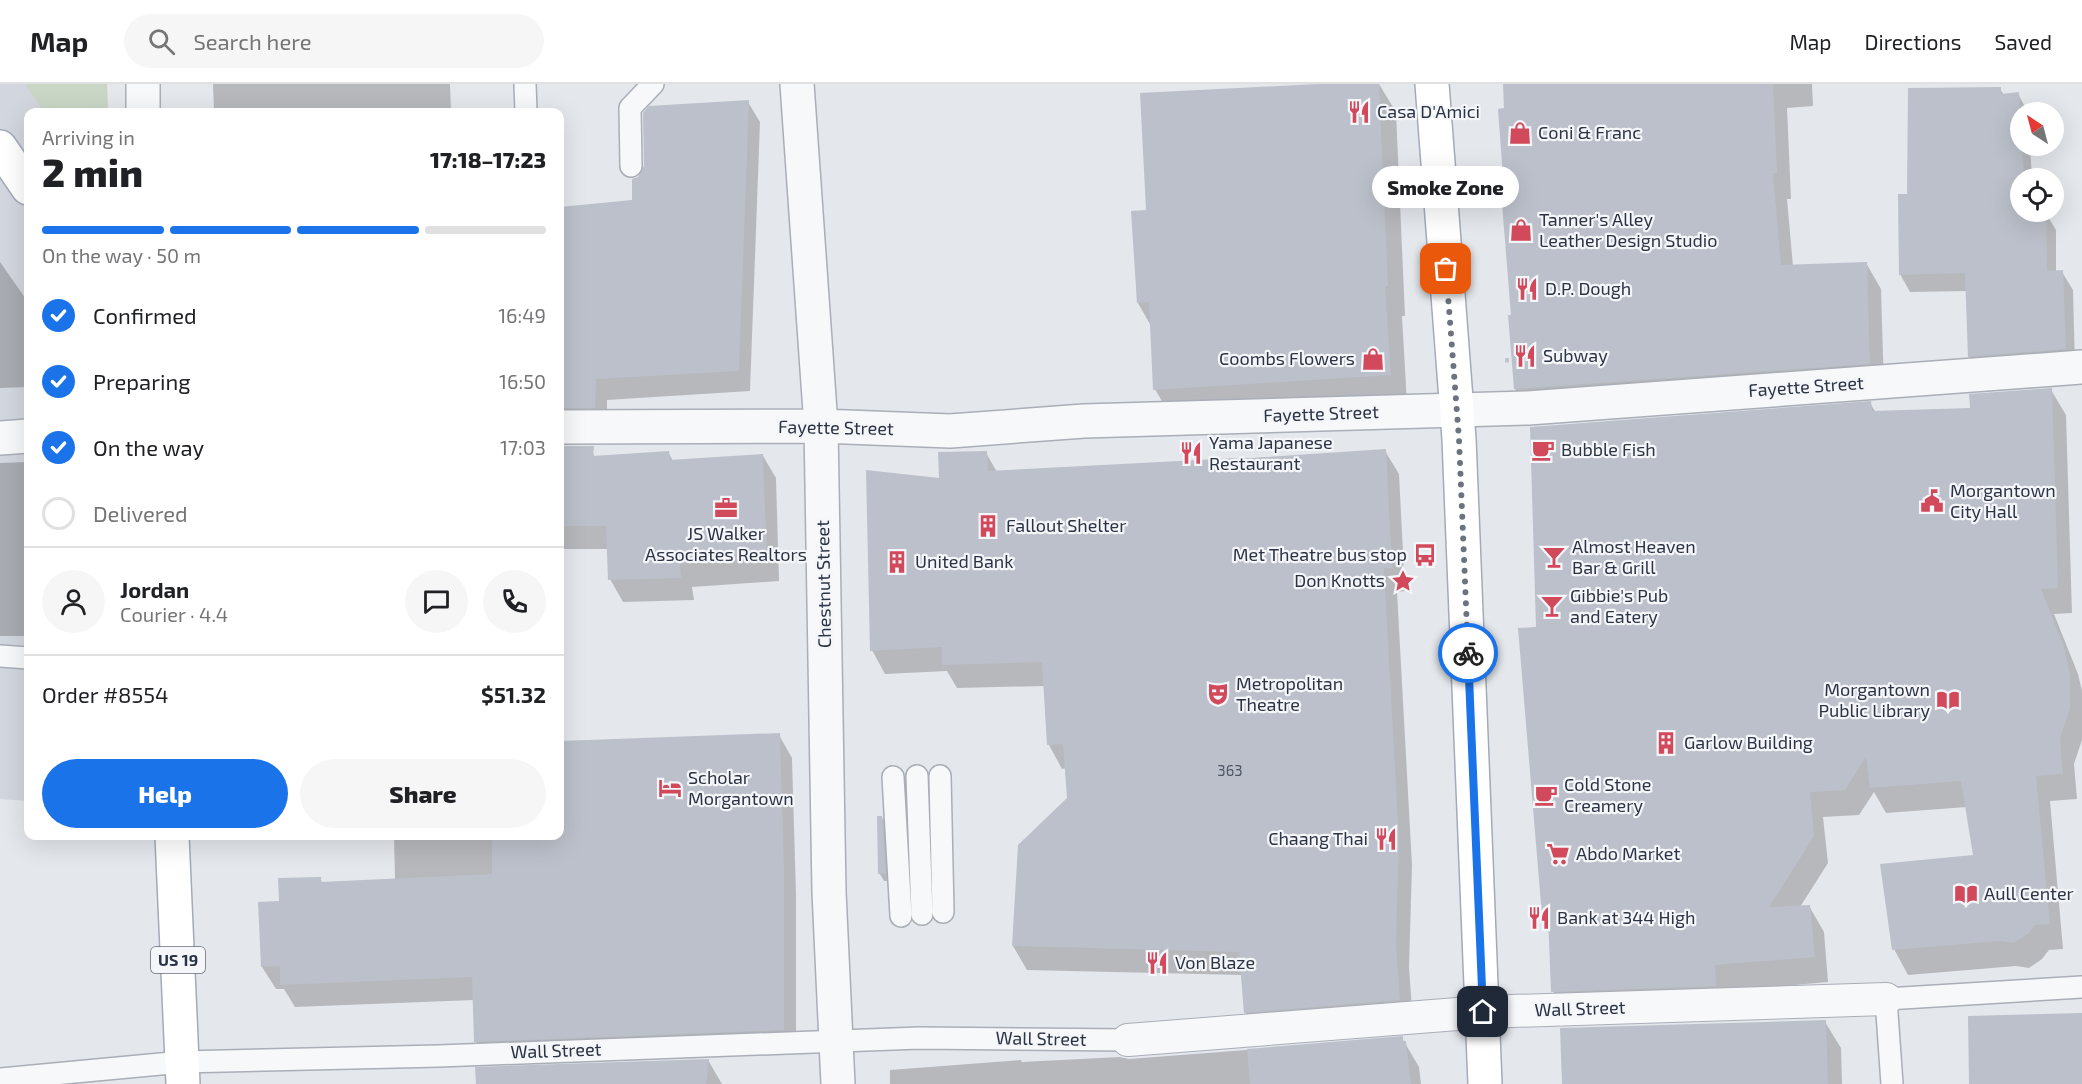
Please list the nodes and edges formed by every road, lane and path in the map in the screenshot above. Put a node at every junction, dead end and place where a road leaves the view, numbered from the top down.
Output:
1 (142, 84) edge
2 (525, 84) edge
3 (653, 84) edge
4 (797, 84) edge
5 (1432, 84) edge
6 (143, 108) edge
7 (526, 108) edge
8 (0, 147) edge
9 (631, 166) dead end
10 (24, 182) edge
11 (2082, 367) edge
12 (1457, 411) junction
13 (821, 426) junction
14 (564, 428) edge
15 (24, 436) edge
16 (0, 438) edge
17 (0, 656) edge
18 (24, 658) edge
19 (917, 776) dead end
20 (940, 776) dead end
21 (893, 777) dead end
22 (172, 840) edge
23 (944, 912) dead end
24 (922, 914) dead end
25 (901, 916) dead end
26 (2082, 987) edge
27 (1886, 999) junction
28 (1483, 1012) junction
29 (1128, 1040) joint
30 (836, 1041) junction
31 (183, 1073) edge
32 (0, 1079) edge
33 (838, 1084) edge
34 (1485, 1084) edge
35 (1892, 1084) edge

1 - 6 street
2 - 7 lane
3 - 9 lane
4 - 13 street, Chestnut Street
5 - 12 main road
8 - 10 main road
11 - 12 street, Fayette Street
12 - 13 street, Fayette Street
12 - 28 main road
13 - 14 street, Fayette Street
13 - 30 street, Chestnut Street
15 - 16 street
17 - 18 lane
19 - 24 lane
20 - 23 lane
21 - 25 lane
22 - 31 main road, US 19
26 - 27 lane, Wall Street
27 - 28 street, Wall Street
27 - 35 lane
28 - 29 street, Wall Street
28 - 34 main road
29 - 30 lane, Wall Street
30 - 31 lane, Wall Street
30 - 33 street, Chestnut Street
31 - 32 lane, Wall Street

